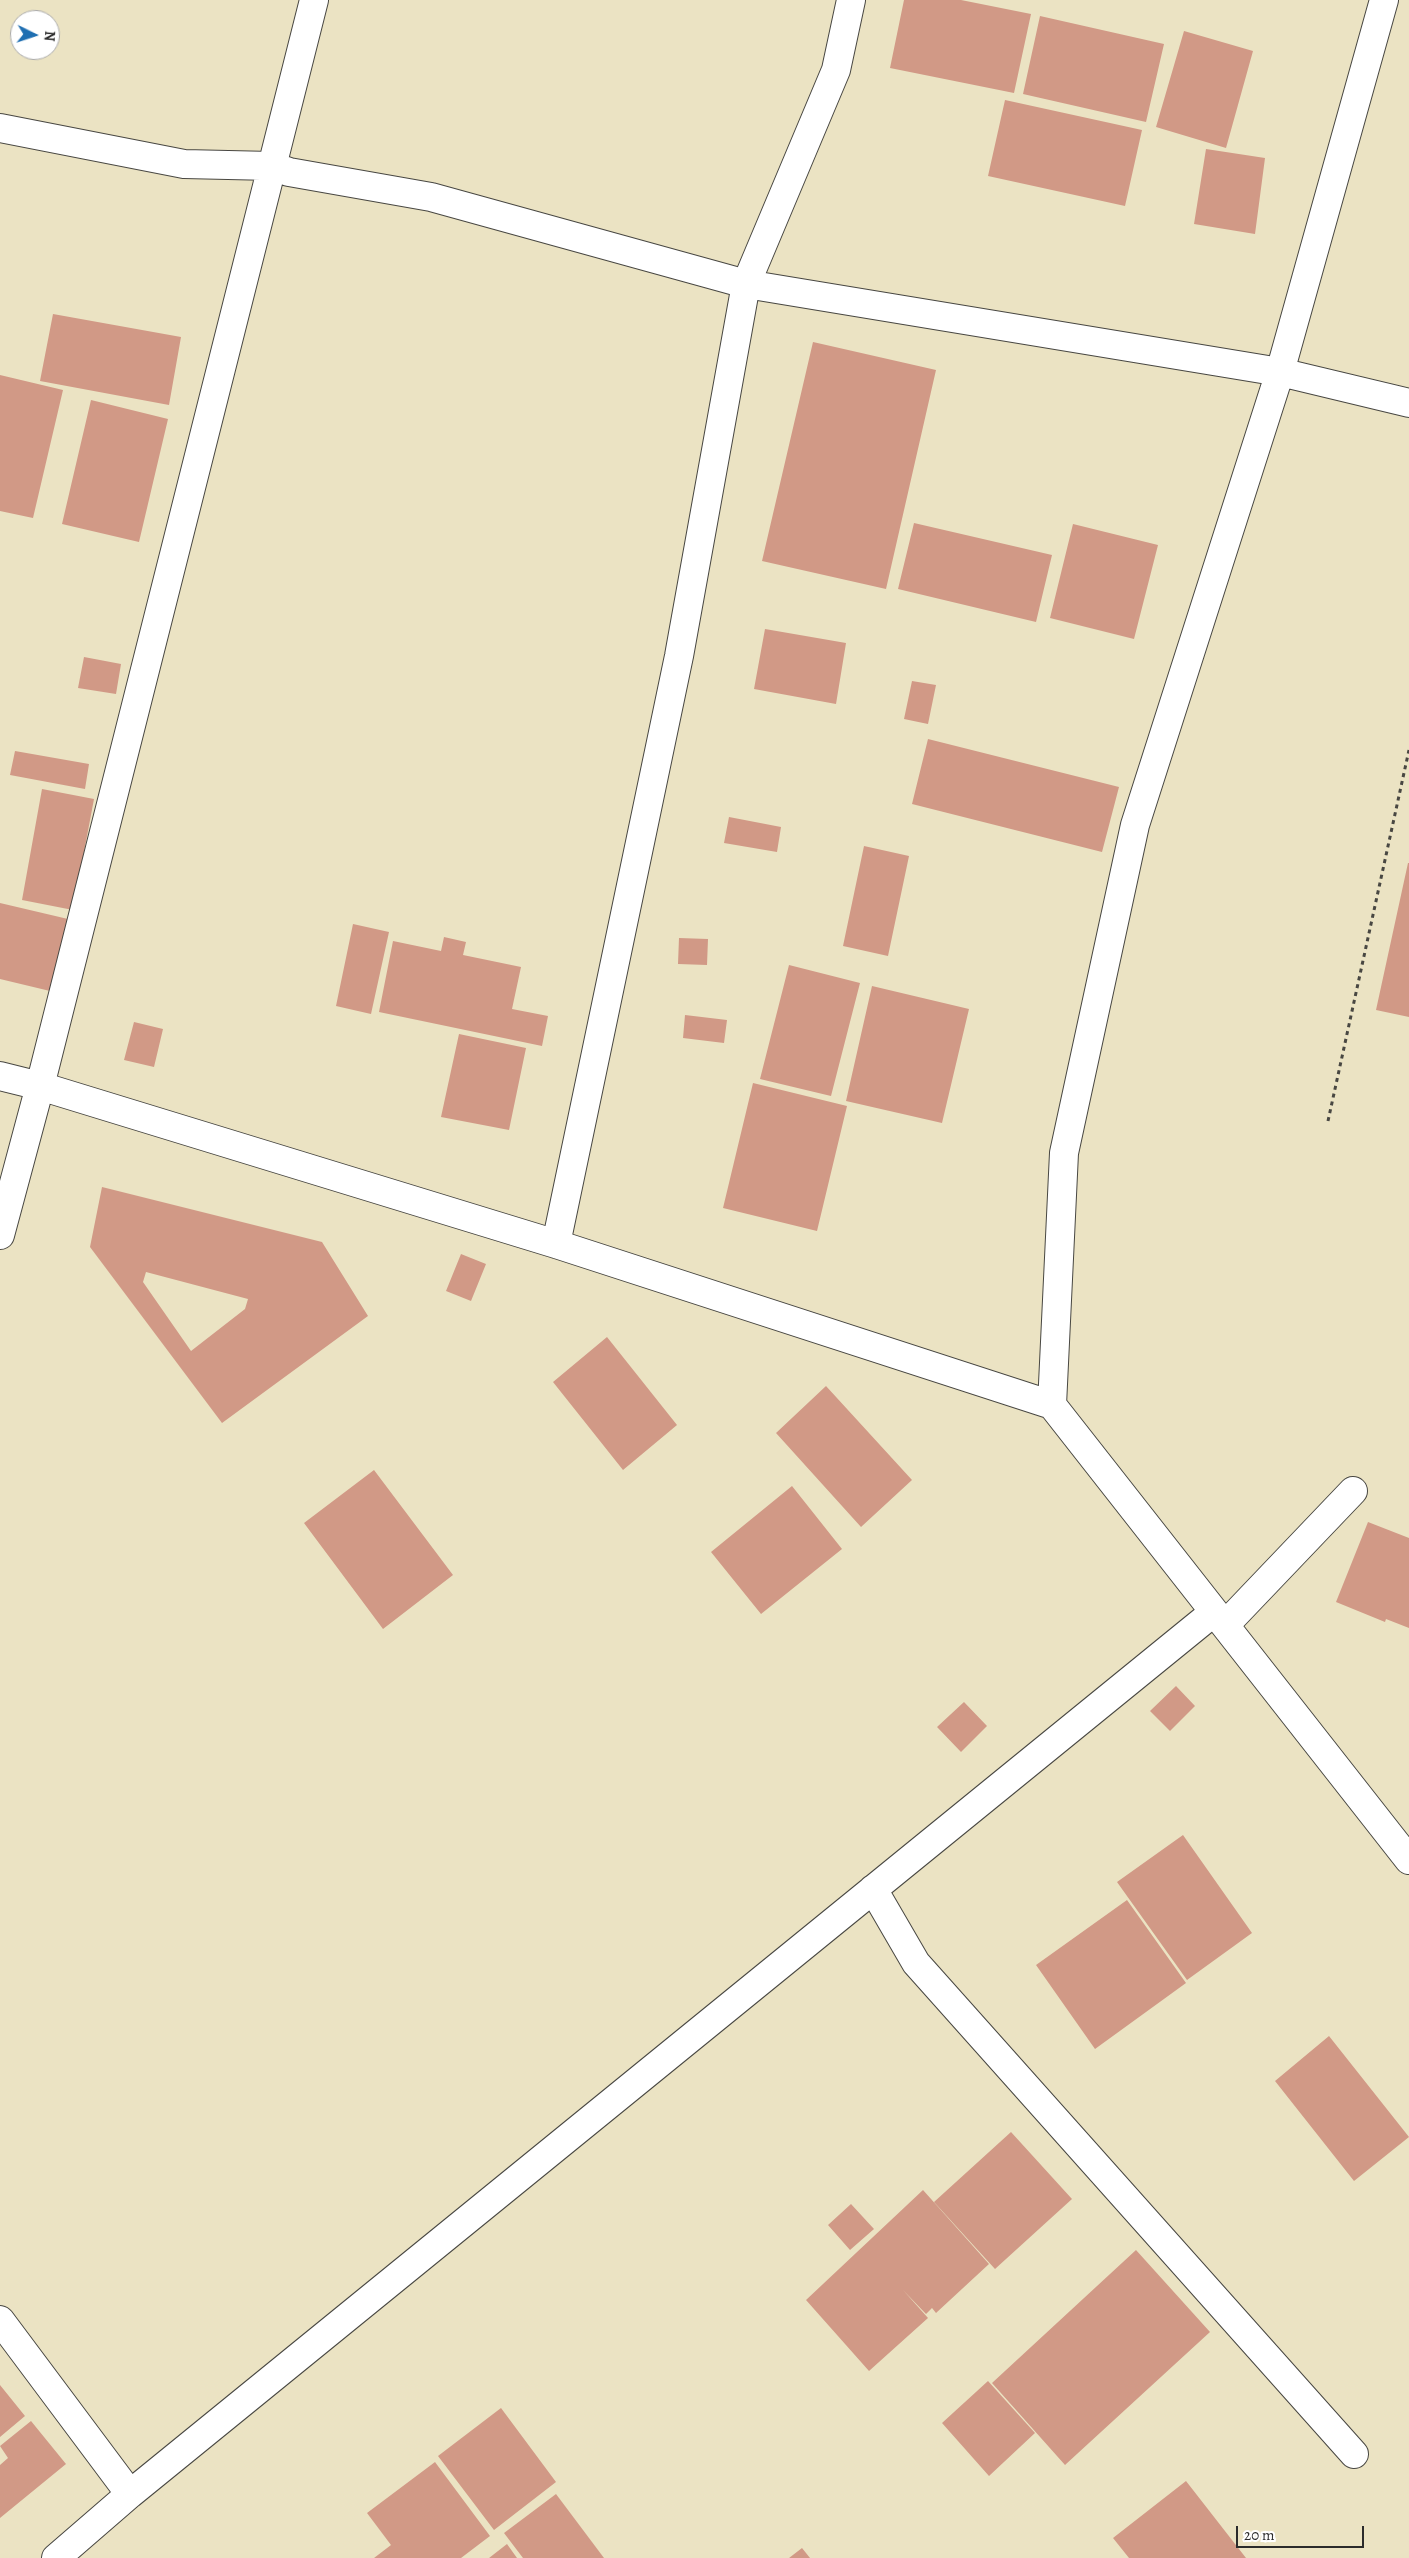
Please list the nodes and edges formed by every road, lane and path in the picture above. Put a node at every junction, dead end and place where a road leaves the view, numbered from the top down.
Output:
1 (314, 0) edge
2 (851, 0) edge
3 (1384, 0) edge
4 (0, 128) edge
5 (272, 166) junction
6 (746, 284) junction
7 (1280, 372) junction
8 (1409, 403) edge
9 (1409, 750) edge
10 (0, 1076) edge
11 (40, 1086) junction
12 (1328, 1121) dead end
13 (0, 1235) edge
14 (556, 1244) junction
15 (1052, 1405) junction
16 (1354, 1491) dead end
17 (1214, 1612) junction
18 (1409, 1860) edge
19 (873, 1889) junction
20 (0, 2320) edge
21 (1354, 2454) dead end
22 (130, 2494) junction
23 (56, 2558) edge

1 - 5 street
2 - 6 street
3 - 7 street
4 - 5 street
5 - 6 street
5 - 11 street
6 - 7 street
6 - 14 street
7 - 8 street
7 - 15 street
9 - 12 path
10 - 11 street
11 - 13 street
11 - 14 street
14 - 15 street
15 - 17 street
16 - 17 street
17 - 18 street
17 - 19 street
19 - 21 street
19 - 22 street
20 - 22 street
22 - 23 street

